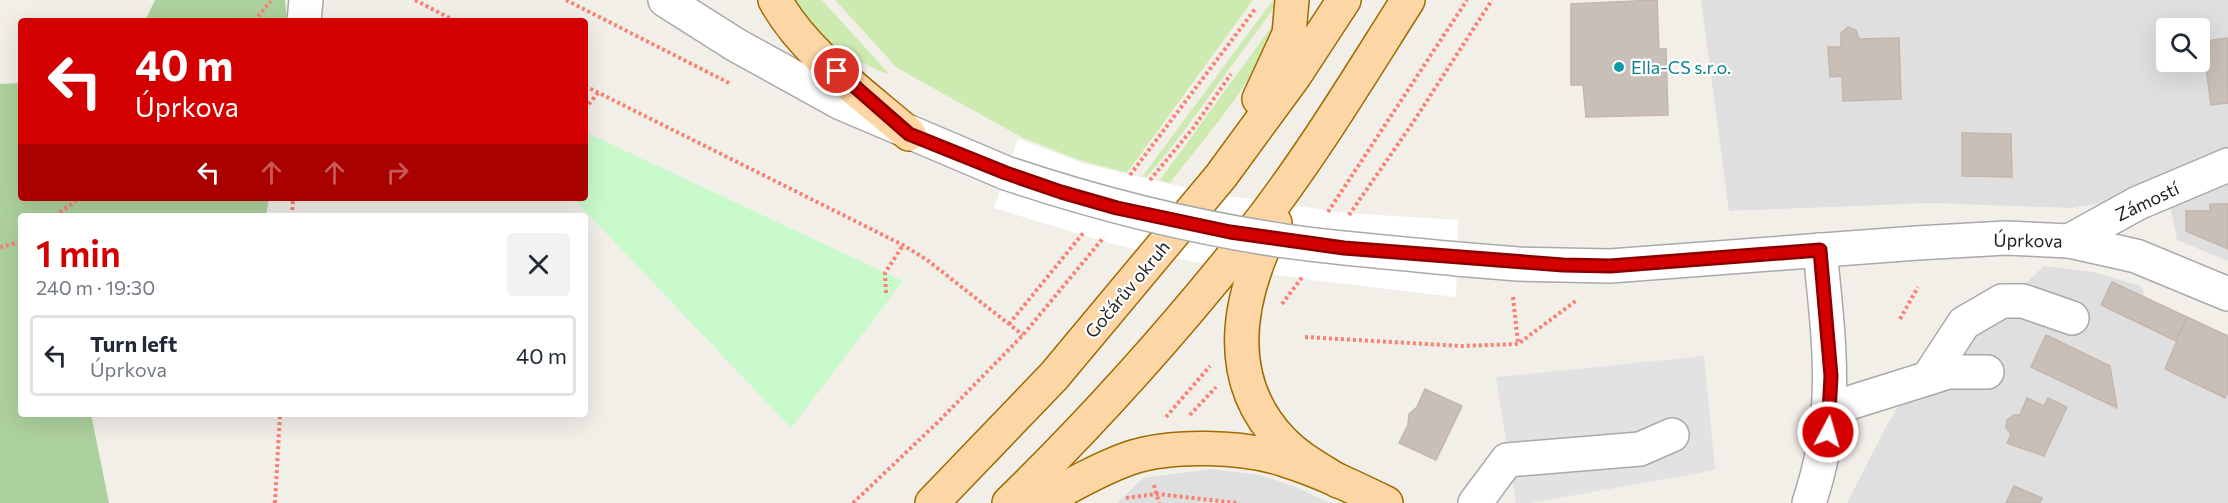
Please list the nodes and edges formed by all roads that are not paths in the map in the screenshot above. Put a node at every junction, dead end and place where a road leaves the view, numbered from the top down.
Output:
1 (306, 0) edge
2 (665, 0) edge
3 (775, 0) edge
4 (1292, 0) edge
5 (1344, 0) edge
6 (1408, 0) edge
7 (304, 18) edge
8 (909, 134) junction
9 (1310, 152) junction
10 (2228, 165) edge
11 (1221, 176) junction
12 (2069, 241) junction
13 (1820, 250) junction
14 (2228, 294) edge
15 (2072, 318) dead end
16 (1987, 372) dead end
17 (1928, 378) junction
18 (1830, 409) junction
19 (1672, 435) dead end
20 (1338, 481) junction
21 (932, 503) edge
22 (1009, 503) edge
23 (1040, 503) edge
24 (1386, 503) edge
25 (1475, 503) edge
26 (1809, 503) edge

1 - 7 street
2 - 8 street, Úprkova
3 - 8 main road
4 - 11 main road
5 - 11 main road, Gočárův okruh
6 - 9 main road
8 - 13 street, Úprkova, bridge
9 - 20 main road
9 - 22 main road
10 - 12 street, Zámostí
11 - 21 main road, Gočárův okruh
12 - 13 street, Úprkova
12 - 14 street, Úprkova
13 - 18 street
15 - 17 street
16 - 17 street
17 - 18 street
18 - 26 street
19 - 25 street
20 - 23 main road
20 - 24 main road

